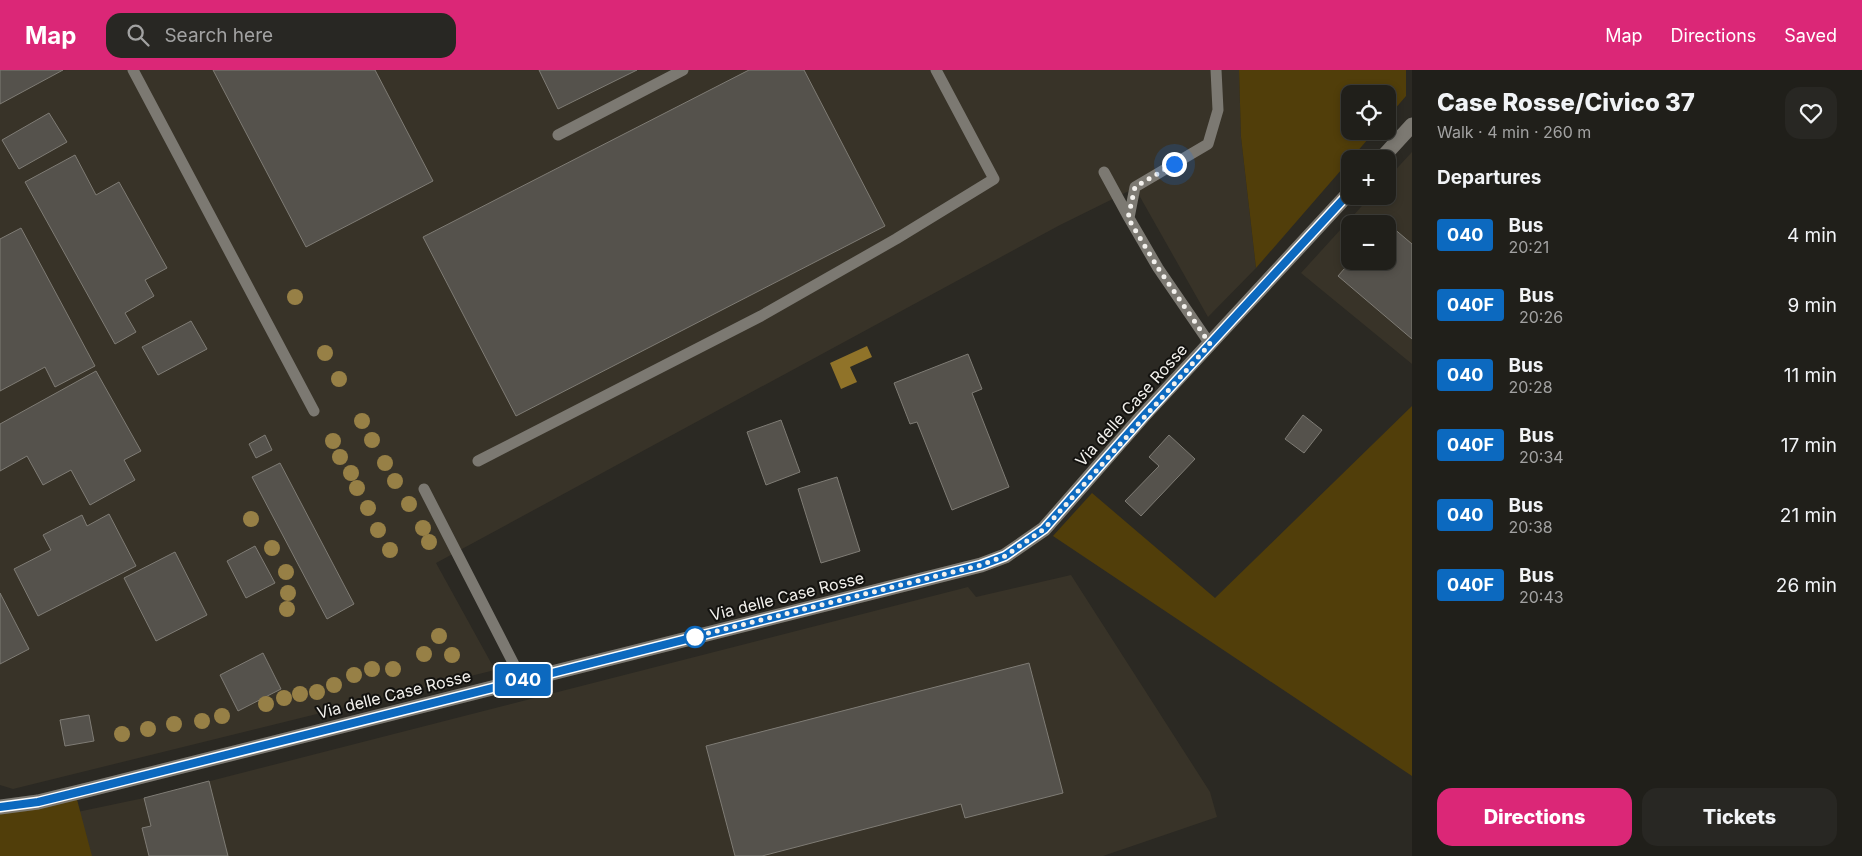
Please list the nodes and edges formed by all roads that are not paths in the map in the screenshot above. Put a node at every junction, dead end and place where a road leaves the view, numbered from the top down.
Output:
1 (134, 70) edge
2 (684, 70) edge
3 (936, 70) edge
4 (1216, 70) edge
5 (1412, 125) edge
6 (558, 135) dead end
7 (1389, 150) edge
8 (1104, 172) dead end
9 (1341, 202) edge
10 (1128, 218) junction
11 (1210, 344) junction
12 (314, 411) dead end
13 (478, 461) dead end
14 (424, 489) dead end
15 (522, 680) junction
16 (0, 807) edge

1 - 12 lane
2 - 6 lane
3 - 13 lane
4 - 10 lane
5 - 7 street
8 - 10 lane
9 - 11 street, Via delle Case Rosse
10 - 11 lane
11 - 15 street, Via delle Case Rosse
14 - 15 lane
15 - 16 street, Via delle Case Rosse

